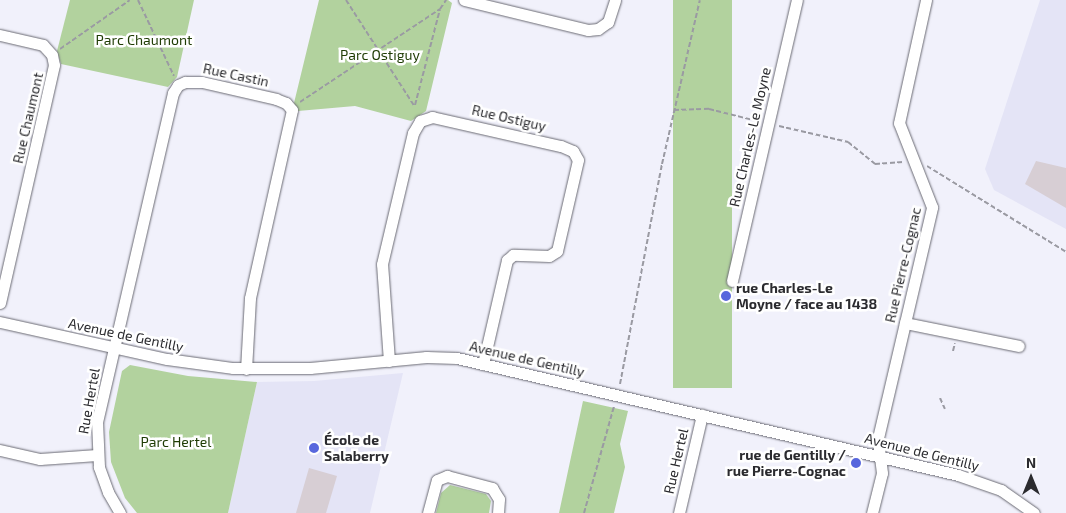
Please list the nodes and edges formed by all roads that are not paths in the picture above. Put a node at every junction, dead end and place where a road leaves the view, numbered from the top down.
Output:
1 (464, 0) edge
2 (615, 0) edge
3 (797, 0) edge
4 (926, 0) edge
5 (0, 35) edge
6 (732, 281) dead end
7 (0, 303) edge
8 (0, 322) edge
9 (905, 323) junction
10 (1019, 346) dead end
11 (114, 349) junction
12 (390, 361) junction
13 (483, 364) junction
14 (246, 369) junction
15 (702, 415) junction
16 (0, 450) edge
17 (97, 456) junction
18 (881, 457) junction
19 (120, 513) edge
20 (428, 513) edge
21 (498, 513) edge
22 (679, 513) edge
23 (872, 513) edge
24 (1034, 513) edge

1 - 2 street
3 - 6 street, Rue Charles-Le Moyne
4 - 9 street, Rue Pierre-Cognac
5 - 7 street, Rue Chaumont
8 - 11 street, Avenue de Gentilly
9 - 10 street
9 - 18 street, Rue Pierre-Cognac
11 - 14 street, Avenue de Gentilly
11 - 14 street, Rue Castin
11 - 17 street, Rue Hertel
12 - 13 street, Avenue de Gentilly
12 - 13 street, Rue Ostiguy
12 - 14 street, Avenue de Gentilly
13 - 15 street, Avenue de Gentilly
15 - 18 street, Avenue de Gentilly
15 - 22 street, Rue Hertel
16 - 17 street
17 - 19 street, Rue Hertel
18 - 23 street, Rue Pierre-Cognac
18 - 24 street, Avenue de Gentilly
20 - 21 street

